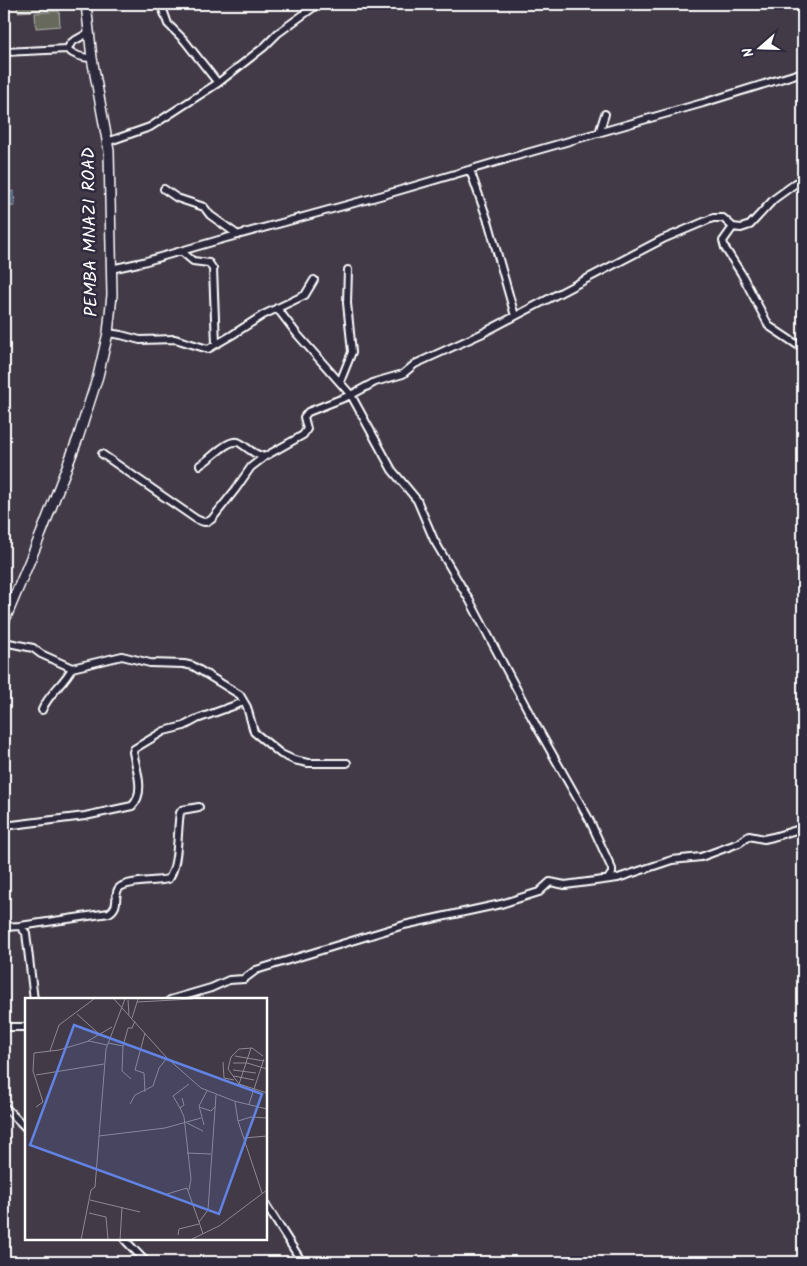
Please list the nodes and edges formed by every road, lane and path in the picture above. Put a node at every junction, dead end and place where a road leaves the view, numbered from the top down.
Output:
1 (86, 4) edge
2 (161, 4) edge
3 (307, 4) edge
4 (318, 4) edge
5 (305, 14) junction
6 (88, 33) junction
7 (67, 49) junction
8 (4, 52) edge
9 (92, 58) junction
10 (803, 72) edge
11 (218, 83) junction
12 (605, 114) dead end
13 (599, 133) junction
14 (107, 142) junction
15 (470, 170) junction
16 (803, 178) edge
17 (164, 189) dead end
18 (733, 227) junction
19 (238, 235) junction
20 (181, 251) junction
21 (111, 269) junction
22 (348, 270) dead end
23 (314, 280) dead end
24 (277, 308) junction
25 (515, 316) junction
26 (108, 334) junction
27 (216, 344) junction
28 (799, 346) dead end
29 (340, 382) junction
30 (351, 395) junction
31 (102, 454) dead end
32 (264, 457) junction
33 (200, 465) dead end
34 (4, 622) edge
35 (4, 642) edge
36 (72, 668) junction
37 (244, 702) junction
38 (42, 710) dead end
39 (347, 762) dead end
40 (199, 807) dead end
41 (4, 826) edge
42 (803, 828) edge
43 (608, 879) junction
44 (20, 926) junction
45 (4, 927) edge
46 (34, 998) edge
47 (177, 998) edge
48 (25, 1026) edge
49 (4, 1027) edge
50 (4, 1106) edge
51 (25, 1127) edge
52 (268, 1208) edge
53 (126, 1241) edge
54 (146, 1262) edge
55 (302, 1262) edge

1 - 6 main road, PEMBA MNAZI ROAD
2 - 11 street
3 - 5 street
4 - 5 street
5 - 11 street
6 - 7 street
6 - 9 main road, PEMBA MNAZI ROAD
7 - 8 street
7 - 9 street
9 - 14 main road, PEMBA MNAZI ROAD
10 - 13 street
11 - 14 street
12 - 13 street
13 - 15 street
14 - 21 main road, PEMBA MNAZI ROAD
15 - 19 street
15 - 25 street
16 - 18 street
17 - 19 street
18 - 25 street
18 - 28 street
19 - 20 street
20 - 21 street
20 - 27 street
21 - 26 main road, PEMBA MNAZI ROAD
22 - 29 street
23 - 24 street
24 - 27 street
24 - 29 street
25 - 30 street
26 - 27 street
26 - 34 main road, PEMBA MNAZI ROAD
29 - 30 street
30 - 32 street
30 - 43 street
31 - 32 street
32 - 33 street
35 - 36 street
36 - 37 street
36 - 38 street
37 - 39 street
37 - 41 street
40 - 44 street
42 - 43 street
43 - 47 street
44 - 45 street
44 - 46 street
48 - 49 street
50 - 51 street
52 - 55 street
53 - 54 street

